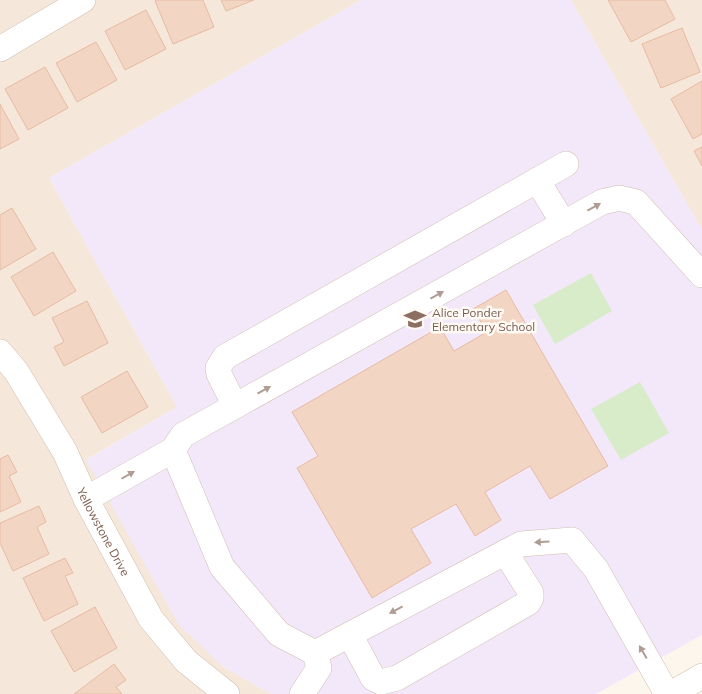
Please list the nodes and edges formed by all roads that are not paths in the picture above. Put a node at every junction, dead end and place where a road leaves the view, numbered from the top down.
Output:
1 (83, 0) edge
2 (0, 49) edge
3 (566, 164) dead end
4 (537, 180) junction
5 (564, 224) junction
6 (702, 276) edge
7 (0, 352) edge
8 (235, 406) junction
9 (173, 450) junction
10 (86, 499) junction
11 (505, 552) junction
12 (350, 635) junction
13 (315, 653) junction
14 (702, 676) edge
15 (228, 694) edge
16 (302, 694) edge
17 (669, 694) edge

1 - 2 street
3 - 4 street
4 - 5 street
4 - 8 street
5 -> 6 street
8 -> 5 street
7 - 10 street, Yellowstone Drive
8 - 9 street
10 -> 9 street
9 - 13 street
10 - 15 street, Yellowstone Drive
11 -> 12 street
11 - 12 street
17 -> 11 street
12 - 13 street
13 - 16 street
14 - 17 street

